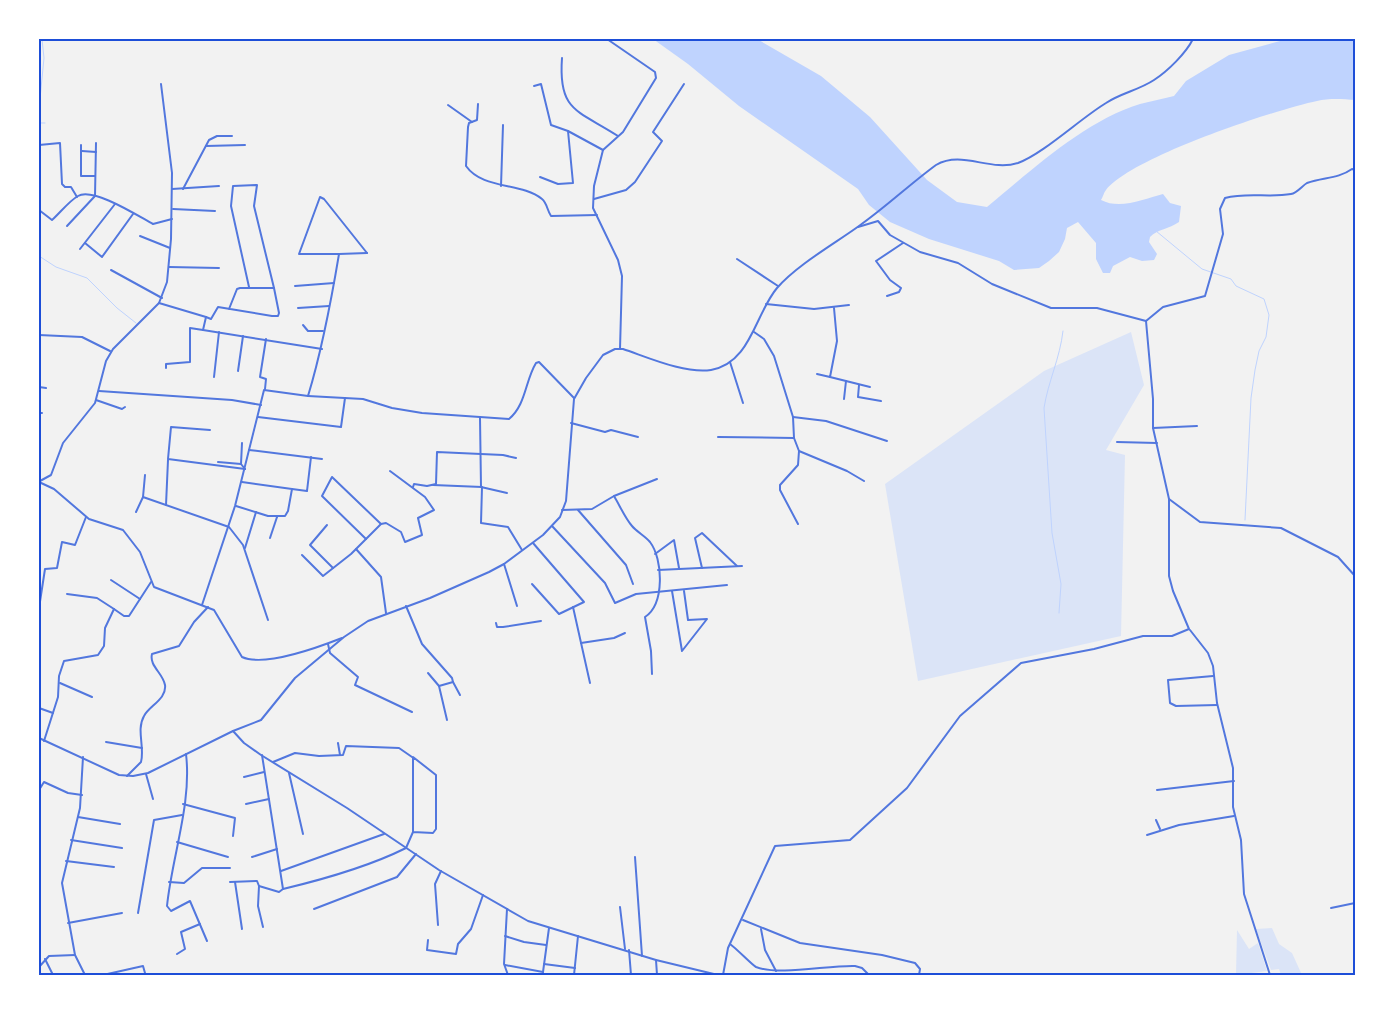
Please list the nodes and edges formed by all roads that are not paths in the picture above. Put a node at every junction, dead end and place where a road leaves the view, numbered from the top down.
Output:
1 (607, 39) edge
2 (1193, 39) edge
3 (562, 58) dead end
4 (160, 84) dead end
5 (684, 84) dead end
6 (534, 86) dead end
7 (478, 104) dead end
8 (448, 105) dead end
9 (472, 122) junction
10 (503, 125) dead end
11 (568, 131) junction
12 (232, 136) dead end
13 (618, 136) junction
14 (96, 143) dead end
15 (39, 144) edge
16 (81, 145) dead end
17 (206, 146) junction
18 (245, 146) dead end
19 (603, 150) junction
20 (82, 151) junction
21 (96, 152) junction
22 (39, 170) edge
23 (1355, 170) edge
24 (95, 176) junction
25 (540, 177) dead end
26 (219, 186) dead end
27 (500, 186) junction
28 (40, 188) dead end
29 (183, 189) junction
30 (172, 190) junction
31 (94, 196) junction
32 (76, 197) junction
33 (594, 200) junction
34 (115, 204) junction
35 (172, 209) junction
36 (39, 210) edge
37 (214, 211) dead end
38 (134, 214) junction
39 (597, 215) junction
40 (172, 219) junction
41 (67, 226) dead end
42 (858, 227) junction
43 (140, 236) dead end
44 (85, 243) junction
45 (903, 243) junction
46 (170, 248) junction
47 (80, 249) dead end
48 (339, 254) junction
49 (737, 259) dead end
50 (169, 267) junction
51 (219, 268) dead end
52 (111, 270) dead end
53 (334, 283) junction
54 (295, 286) dead end
55 (778, 286) junction
56 (249, 287) junction
57 (274, 288) junction
58 (887, 296) dead end
59 (162, 298) junction
60 (159, 303) junction
61 (766, 304) junction
62 (850, 305) dead end
63 (329, 306) junction
64 (298, 308) dead end
65 (834, 308) junction
66 (228, 309) junction
67 (206, 317) junction
68 (1146, 321) junction
69 (303, 325) dead end
70 (203, 330) junction
71 (323, 331) junction
72 (219, 332) junction
73 (754, 332) junction
74 (39, 335) edge
75 (243, 336) junction
76 (266, 339) junction
77 (322, 349) junction
78 (620, 349) junction
79 (111, 352) junction
80 (730, 362) junction
81 (166, 368) dead end
82 (238, 371) dead end
83 (817, 374) dead end
84 (214, 377) dead end
85 (830, 377) junction
86 (846, 381) junction
87 (859, 385) junction
88 (39, 387) edge
89 (870, 387) dead end
90 (46, 388) dead end
91 (264, 390) junction
92 (99, 391) junction
93 (308, 396) junction
94 (345, 398) junction
95 (574, 398) junction
96 (844, 399) dead end
97 (96, 400) junction
98 (881, 401) dead end
99 (742, 403) dead end
100 (262, 405) junction
101 (125, 407) dead end
102 (258, 417) junction
103 (793, 417) junction
104 (480, 418) junction
105 (571, 423) junction
106 (1197, 426) dead end
107 (1153, 428) junction
108 (210, 430) dead end
109 (638, 437) dead end
110 (718, 437) dead end
111 (794, 438) junction
112 (887, 441) dead end
113 (1117, 442) dead end
114 (242, 443) dead end
115 (1157, 444) junction
116 (249, 450) junction
117 (799, 451) junction
118 (482, 454) junction
119 (311, 457) junction
120 (516, 458) dead end
121 (168, 459) junction
122 (322, 459) dead end
123 (218, 462) dead end
124 (241, 464) junction
125 (245, 469) junction
126 (390, 471) dead end
127 (144, 475) dead end
128 (657, 479) dead end
129 (864, 481) dead end
130 (39, 482) edge
131 (242, 482) junction
132 (433, 485) junction
133 (413, 487) junction
134 (482, 487) junction
135 (292, 488) junction
136 (507, 493) dead end
137 (614, 496) junction
138 (143, 497) junction
139 (1169, 499) junction
140 (166, 505) junction
141 (235, 506) junction
142 (562, 510) junction
143 (578, 510) junction
144 (136, 512) dead end
145 (256, 512) junction
146 (86, 517) junction
147 (277, 517) junction
148 (381, 524) junction
149 (798, 524) dead end
150 (327, 525) dead end
151 (552, 526) junction
152 (229, 527) junction
153 (270, 538) dead end
154 (366, 539) junction
155 (533, 543) junction
156 (245, 548) junction
157 (356, 549) junction
158 (522, 550) junction
159 (655, 554) junction
160 (302, 555) dead end
161 (504, 564) junction
162 (737, 566) junction
163 (742, 566) dead end
164 (334, 568) junction
165 (702, 568) junction
166 (679, 569) junction
167 (658, 570) junction
168 (1355, 576) edge
169 (111, 580) dead end
170 (151, 582) junction
171 (532, 584) dead end
172 (633, 584) dead end
173 (727, 585) dead end
174 (39, 588) edge
175 (43, 588) junction
176 (659, 590) junction
177 (672, 591) junction
178 (684, 591) junction
179 (67, 594) dead end
180 (140, 599) junction
181 (202, 605) junction
182 (406, 606) junction
183 (517, 606) dead end
184 (208, 607) junction
185 (573, 607) junction
186 (39, 608) edge
187 (114, 609) junction
188 (386, 612) junction
189 (268, 620) dead end
190 (541, 621) dead end
191 (496, 623) dead end
192 (1189, 629) junction
193 (625, 633) dead end
194 (344, 637) junction
195 (581, 643) junction
196 (328, 644) junction
197 (329, 650) junction
198 (428, 673) dead end
199 (652, 674) dead end
200 (1214, 676) junction
201 (453, 682) junction
202 (590, 682) dead end
203 (60, 683) junction
204 (439, 686) junction
205 (460, 695) dead end
206 (92, 697) dead end
207 (1218, 705) junction
208 (39, 708) edge
209 (412, 712) dead end
210 (52, 713) junction
211 (447, 720) dead end
212 (233, 731) junction
213 (39, 738) edge
214 (44, 741) junction
215 (106, 742) dead end
216 (338, 743) dead end
217 (142, 748) junction
218 (186, 754) junction
219 (262, 755) junction
220 (340, 756) junction
221 (83, 757) junction
222 (413, 757) junction
223 (273, 762) junction
224 (264, 772) junction
225 (289, 773) junction
226 (146, 774) junction
227 (127, 776) junction
228 (244, 777) dead end
229 (1234, 781) junction
230 (39, 790) edge
231 (1157, 790) dead end
232 (82, 796) junction
233 (153, 799) dead end
234 (269, 799) junction
235 (183, 804) junction
236 (246, 804) dead end
237 (182, 815) junction
238 (1234, 816) junction
239 (78, 817) junction
240 (1156, 820) dead end
241 (120, 824) dead end
242 (1160, 829) junction
243 (413, 832) junction
244 (303, 834) dead end
245 (384, 834) junction
246 (1147, 835) dead end
247 (233, 836) dead end
248 (71, 840) junction
249 (177, 842) junction
250 (122, 848) dead end
251 (406, 848) junction
252 (277, 849) junction
253 (416, 854) junction
254 (228, 856) dead end
255 (252, 857) dead end
256 (635, 858) dead end
257 (66, 861) junction
258 (114, 867) dead end
259 (230, 868) dead end
260 (280, 871) junction
261 (441, 871) junction
262 (169, 882) junction
263 (230, 882) dead end
264 (235, 882) junction
265 (259, 886) junction
266 (284, 889) junction
267 (483, 896) junction
268 (1355, 903) edge
269 (620, 907) dead end
270 (1331, 908) dead end
271 (314, 909) dead end
272 (507, 909) junction
273 (122, 913) dead end
274 (138, 913) dead end
275 (743, 920) junction
276 (68, 924) junction
277 (200, 924) junction
278 (438, 925) dead end
279 (263, 927) dead end
280 (549, 928) junction
281 (760, 928) junction
282 (242, 929) dead end
283 (505, 936) junction
284 (578, 936) junction
285 (428, 940) dead end
286 (207, 941) dead end
287 (730, 944) junction
288 (546, 945) junction
289 (625, 949) junction
290 (629, 950) junction
291 (177, 954) dead end
292 (75, 955) junction
293 (642, 956) junction
294 (45, 959) junction
295 (656, 960) junction
296 (504, 964) junction
297 (544, 964) junction
298 (39, 967) edge
299 (575, 968) junction
300 (776, 970) junction
301 (145, 973) dead end
302 (543, 974) edge
303 (53, 975) edge
304 (85, 975) edge
305 (103, 975) edge
306 (508, 975) edge
307 (574, 975) edge
308 (631, 975) edge
309 (657, 975) edge
310 (718, 975) edge
311 (723, 975) edge
312 (869, 975) edge
313 (918, 975) edge
314 (1270, 975) edge

1 - 13 street
2 - 42 street
3 - 13 street
4 - 30 street
5 - 33 street
6 - 11 street
7 - 9 street
8 - 9 street
9 - 27 street
10 - 27 street
11 - 19 street
11 - 25 street
12 - 17 street
13 - 19 street
14 - 21 street
15 - 32 street
16 - 20 street
17 - 18 street
17 - 29 street
19 - 33 street
20 - 21 street
20 - 24 street
21 - 24 street
22 - 28 street
23 - 68 street
24 - 31 street
26 - 29 street
27 - 39 street
29 - 30 street
30 - 35 street
31 - 32 street
31 - 34 street
31 - 41 street
32 - 36 street
33 - 39 street
34 - 38 street
34 - 44 street
35 - 37 street
35 - 40 street
38 - 40 street
38 - 44 street
39 - 78 street
40 - 46 street
42 - 45 street
42 - 55 street
43 - 46 street
44 - 47 street
45 - 58 street
45 - 68 street
46 - 50 street
48 - 48 street
48 - 53 street
49 - 55 street
50 - 51 street
50 - 59 street
52 - 59 street
53 - 54 street
53 - 63 street
55 - 61 street
56 - 57 street
56 - 57 street
56 - 66 street
57 - 66 street
59 - 60 street
60 - 67 street
60 - 79 street
61 - 65 street
61 - 73 street
62 - 65 street
63 - 64 street
63 - 71 street
65 - 85 street
66 - 67 street
67 - 70 street
68 - 107 street
69 - 71 street
70 - 72 street
70 - 81 street
71 - 77 street
72 - 75 street
72 - 84 street
73 - 80 street
73 - 103 street
74 - 79 street
75 - 76 street
75 - 82 street
76 - 77 street
76 - 91 street
77 - 93 street
78 - 80 street
78 - 95 street
79 - 92 street
80 - 99 street
83 - 85 street
85 - 86 street
86 - 87 street
86 - 96 street
87 - 89 street
87 - 98 street
88 - 90 street
91 - 93 street
91 - 100 street
92 - 97 street
92 - 100 street
93 - 94 street
94 - 102 street
94 - 104 street
95 - 104 street
95 - 105 street
97 - 101 street
97 - 130 street
100 - 102 street
102 - 116 street
103 - 111 street
103 - 112 street
104 - 118 street
105 - 109 street
105 - 142 street
106 - 107 street
107 - 115 street
108 - 121 street
110 - 111 street
111 - 117 street
113 - 115 street
114 - 124 street
115 - 139 street
116 - 119 street
116 - 125 street
117 - 129 street
117 - 149 street
118 - 120 street
118 - 132 street
118 - 134 street
119 - 122 street
119 - 135 street
121 - 125 street
121 - 140 street
123 - 124 street
124 - 125 street
125 - 131 street
126 - 133 street
127 - 138 street
128 - 137 street
130 - 146 street
131 - 135 street
131 - 141 street
132 - 133 street
132 - 134 street
133 - 148 street
134 - 136 street
134 - 158 street
135 - 147 street
137 - 143 street
137 - 159 street
138 - 140 street
138 - 144 street
139 - 168 street
139 - 192 street
140 - 152 street
141 - 145 street
141 - 152 street
142 - 143 street
142 - 151 street
143 - 172 street
145 - 147 street
145 - 156 street
146 - 170 street
146 - 175 street
147 - 153 street
148 - 154 street
148 - 154 street
150 - 164 street
151 - 155 street
151 - 176 street
152 - 156 street
152 - 181 street
154 - 157 street
155 - 158 street
155 - 185 street
156 - 189 street
157 - 164 street
157 - 188 street
158 - 161 street
159 - 166 street
159 - 167 street
160 - 164 street
161 - 182 street
161 - 183 street
162 - 163 street
162 - 165 street
162 - 165 street
165 - 166 street
166 - 167 street
167 - 176 street
169 - 180 street
170 - 180 street
170 - 181 street
171 - 185 street
173 - 178 street
174 - 175 street
175 - 186 street
176 - 177 street
176 - 199 street
177 - 178 street
177 - 178 street
179 - 187 street
180 - 187 street
181 - 184 street
182 - 188 street
182 - 201 street
184 - 196 street
184 - 217 street
185 - 195 street
187 - 203 street
188 - 194 street
190 - 191 street
192 - 200 street
192 - 275 street
193 - 195 street
194 - 196 street
194 - 197 street
195 - 202 street
196 - 197 street
197 - 209 street
197 - 212 street
198 - 204 street
200 - 207 street
200 - 207 street
201 - 204 street
201 - 205 street
203 - 206 street
203 - 210 street
204 - 211 street
207 - 229 street
208 - 210 street
210 - 214 street
212 - 218 street
212 - 219 street
213 - 214 street
214 - 221 street
215 - 217 street
216 - 220 street
217 - 227 street
218 - 226 street
218 - 235 street
219 - 223 street
219 - 224 street
220 - 222 street
220 - 223 street
221 - 227 street
221 - 232 street
222 - 243 street
222 - 243 street
223 - 225 street
224 - 228 street
224 - 234 street
225 - 244 street
225 - 245 street
226 - 227 street
226 - 233 street
229 - 231 street
229 - 238 street
230 - 232 street
232 - 239 street
234 - 236 street
234 - 252 street
235 - 237 street
235 - 247 street
237 - 249 street
237 - 274 street
238 - 242 street
238 - 314 street
239 - 241 street
239 - 248 street
240 - 242 street
242 - 246 street
243 - 251 street
245 - 251 street
245 - 260 street
248 - 250 street
248 - 257 street
249 - 254 street
249 - 262 street
251 - 253 street
251 - 266 street
252 - 255 street
252 - 260 street
253 - 261 street
253 - 271 street
256 - 293 street
257 - 258 street
257 - 276 street
259 - 262 street
260 - 266 street
261 - 267 street
261 - 278 street
262 - 277 street
263 - 264 street
264 - 265 street
264 - 282 street
265 - 266 street
265 - 279 street
267 - 272 street
267 - 285 street
268 - 270 street
269 - 289 street
272 - 280 street
272 - 283 street
273 - 276 street
275 - 281 street
275 - 287 street
276 - 292 street
277 - 286 street
277 - 291 street
280 - 284 street
280 - 288 street
281 - 300 street
281 - 313 street
283 - 288 street
283 - 296 street
284 - 289 street
284 - 299 street
287 - 300 street
287 - 311 street
288 - 297 street
289 - 290 street
290 - 293 street
290 - 308 street
292 - 294 street
292 - 304 street
293 - 295 street
294 - 298 street
294 - 303 street
295 - 309 street
295 - 310 street
296 - 302 street
296 - 306 street
297 - 299 street
297 - 302 street
299 - 307 street
300 - 312 street
301 - 305 street

